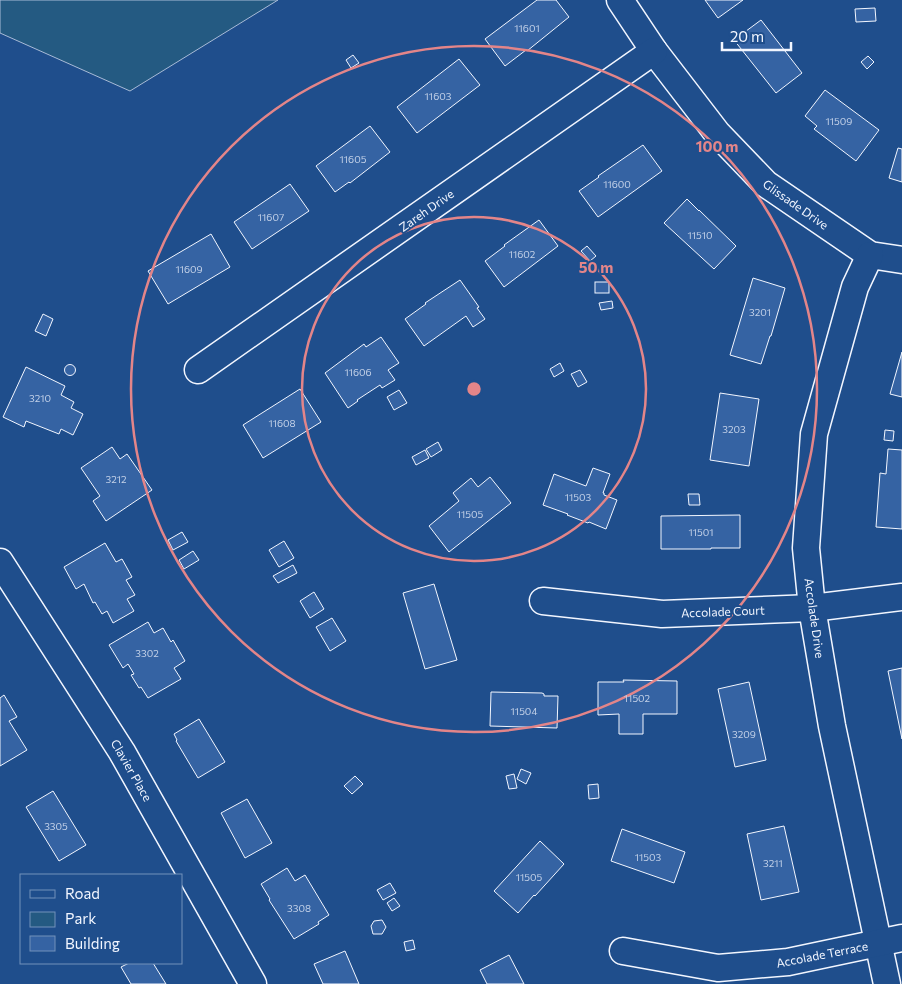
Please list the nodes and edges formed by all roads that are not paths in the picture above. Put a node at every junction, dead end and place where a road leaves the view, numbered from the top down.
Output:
1 (620, 0) edge
2 (654, 50) junction
3 (870, 255) junction
4 (902, 260) edge
5 (198, 370) dead end
6 (0, 562) edge
7 (902, 598) edge
8 (543, 601) dead end
9 (812, 608) junction
10 (890, 940) edge
11 (623, 951) dead end
12 (253, 984) edge
13 (887, 984) edge

1 - 2 street, Glissade Drive
2 - 3 street, Glissade Drive
2 - 5 street, Zareh Drive
3 - 4 street, Glissade Drive
3 - 9 street, Accolade Drive
6 - 12 street, Clavier Place
7 - 9 street, Accolade Court
8 - 9 street, Accolade Court
9 - 10 street, Accolade Drive
10 - 11 street, Accolade Terrace
10 - 13 street, Accolade Drive

